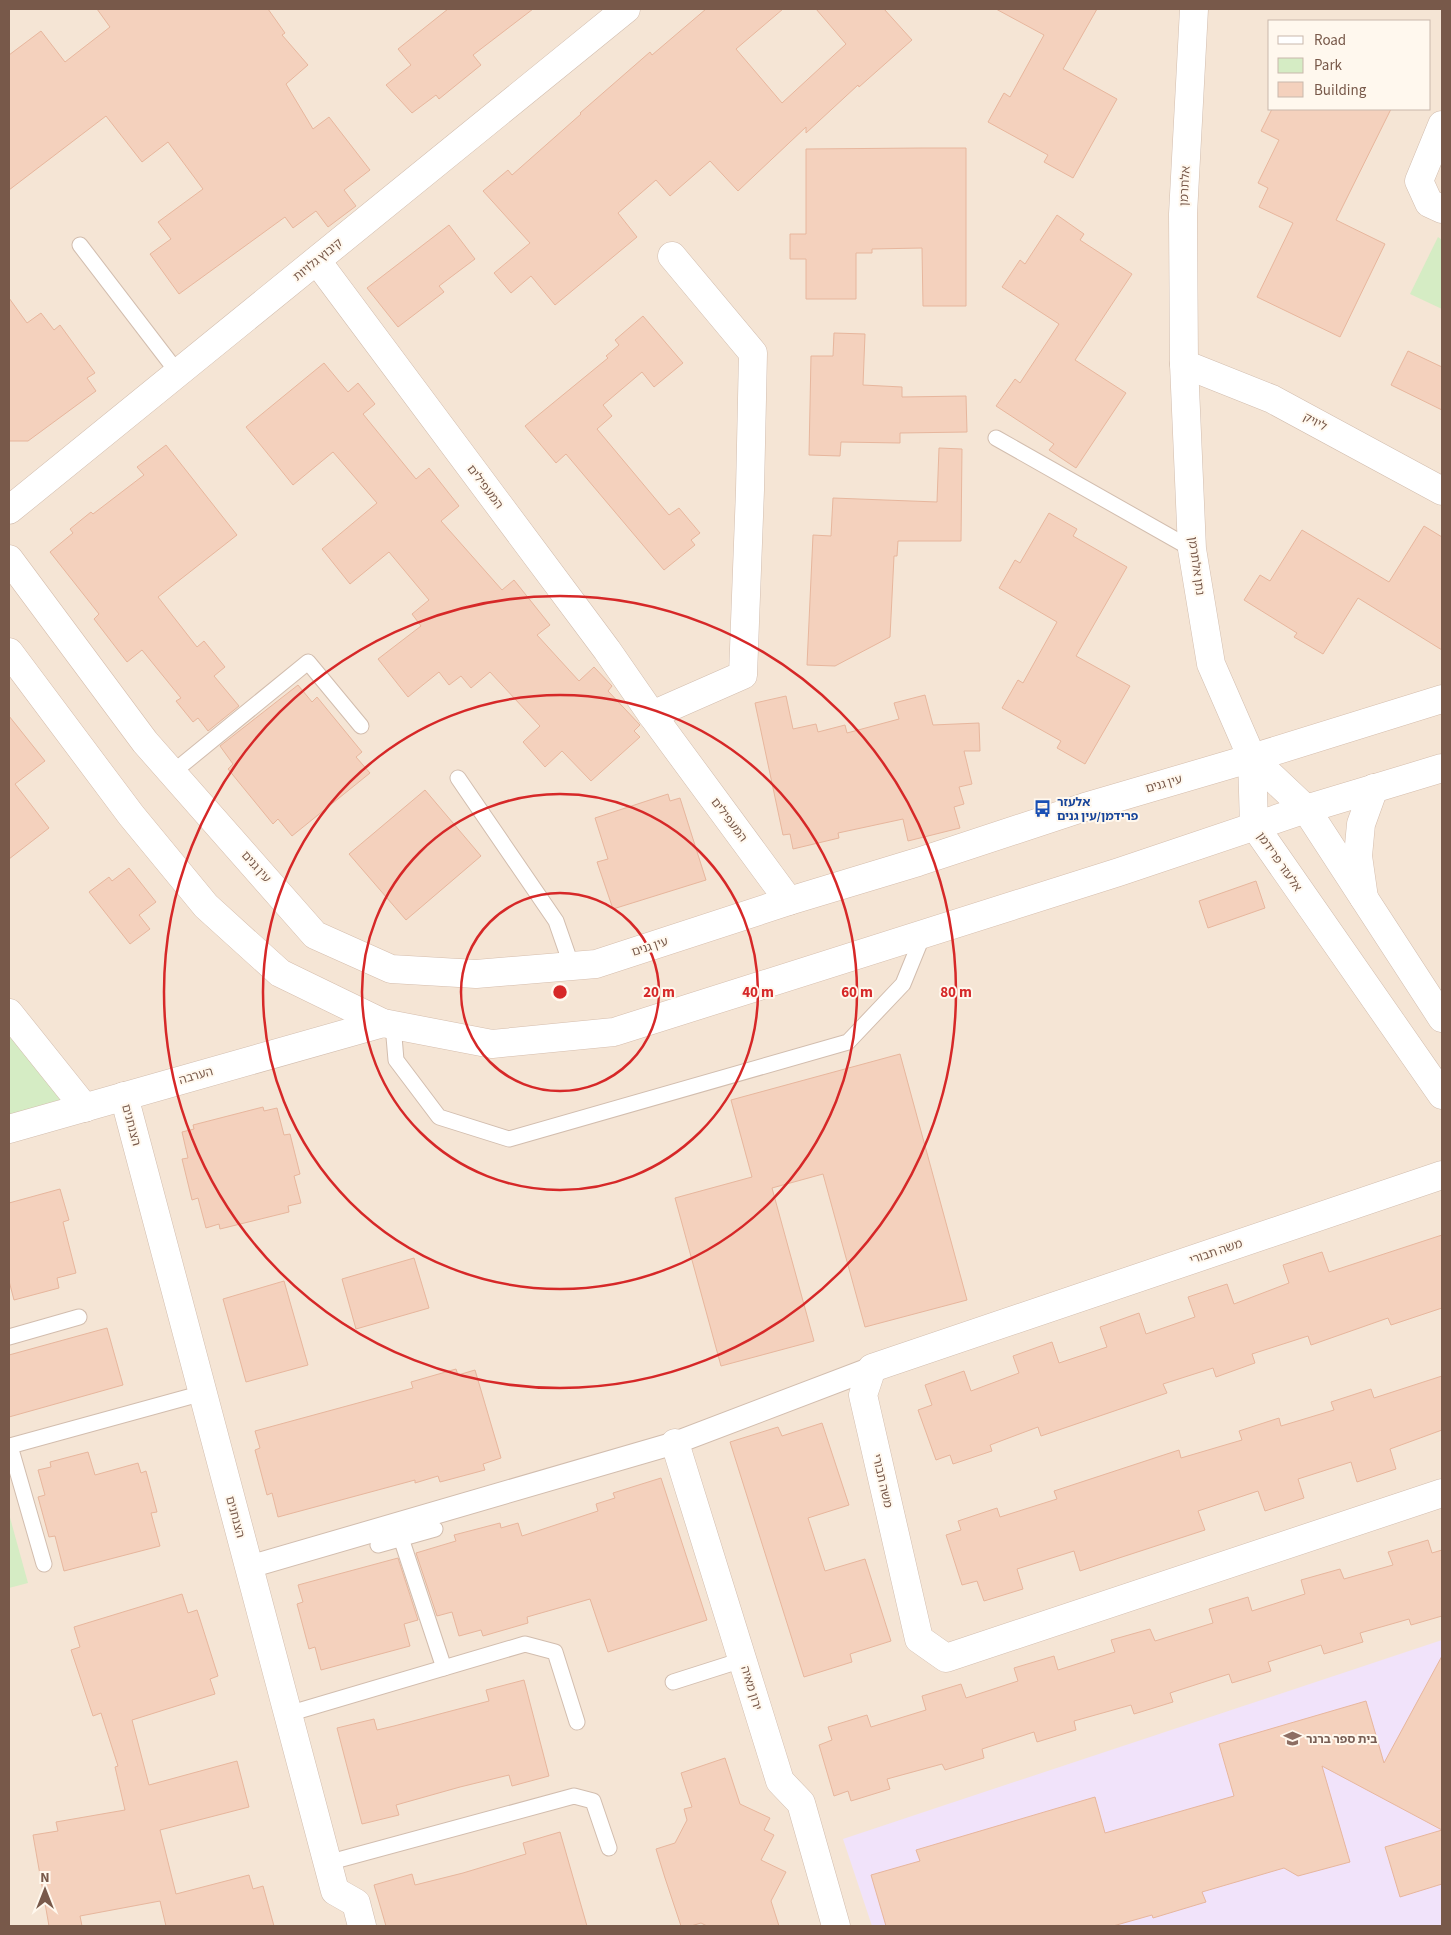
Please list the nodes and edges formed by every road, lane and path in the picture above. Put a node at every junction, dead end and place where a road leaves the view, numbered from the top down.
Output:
1 (626, 9) edge
2 (1194, 9) edge
3 (1442, 125) edge
4 (1442, 209) edge
5 (80, 245) dead end
6 (672, 256) dead end
7 (317, 261) junction
8 (1184, 364) junction
9 (178, 373) junction
10 (996, 438) dead end
11 (1442, 491) edge
12 (9, 510) edge
13 (1192, 550) junction
14 (9, 559) edge
15 (9, 652) edge
16 (1442, 700) edge
17 (652, 715) junction
18 (361, 726) dead end
19 (1252, 758) junction
20 (1442, 768) edge
21 (172, 773) junction
22 (458, 778) dead end
23 (1374, 788) junction
24 (1306, 809) junction
25 (1254, 825) junction
26 (1364, 898) junction
27 (789, 901) junction
28 (924, 935) junction
29 (572, 966) junction
30 (9, 1013) edge
31 (1442, 1018) edge
32 (388, 1024) junction
33 (1442, 1095) edge
34 (124, 1096) junction
35 (85, 1108) junction
36 (9, 1129) edge
37 (1442, 1175) edge
38 (79, 1317) dead end
39 (9, 1337) edge
40 (872, 1368) junction
41 (203, 1394) junction
42 (675, 1443) junction
43 (1442, 1493) edge
44 (435, 1529) dead end
45 (401, 1538) junction
46 (378, 1545) dead end
47 (44, 1564) dead end
48 (249, 1567) junction
49 (742, 1660) junction
50 (444, 1668) junction
51 (673, 1682) dead end
52 (288, 1714) junction
53 (577, 1722) dead end
54 (609, 1848) dead end
55 (328, 1863) junction
56 (362, 1926) edge
57 (836, 1926) edge

1 - 7 street, קיבוץ גלויות
2 - 8 street, אלתרמן
3 - 4 street
5 - 9 lane
6 - 17 street
7 - 9 street, קיבוץ גלויות
7 - 17 street, המעפילים
8 - 11 street, ליויק
8 - 13 street, נתן אלתרמן
9 - 12 street, קיבוץ גלויות
10 - 13 lane
13 - 19 street, נתן אלתרמן
14 - 21 street, עין גנים
15 - 32 street
16 - 19 street, עין גנים
17 - 27 street, המעפילים
18 - 21 lane
19 - 24 street
19 - 25 street, אלעזר פרידמן
19 - 27 street, עין גנים
20 - 23 street
21 - 29 street, עין גנים
22 - 29 lane
23 - 24 street
23 - 26 street
24 - 25 street
24 - 26 street
25 - 28 street
25 - 33 street, אלעזר פרידמן
26 - 31 street
27 - 29 street, עין גנים
28 - 32 street
28 - 32 lane
30 - 35 street
32 - 34 street, הערבה
34 - 35 street, הערבה
34 - 41 street, הצנחנים
35 - 36 street, הערבה
37 - 40 street, משה תבורי
38 - 39 lane
40 - 42 street
40 - 43 street, משה תבורי
41 - 47 lane
41 - 48 street, הצנחנים
42 - 48 street
42 - 49 street, ירון מאיה
44 - 45 lane
45 - 46 lane
45 - 50 lane
48 - 52 street, הצנחנים
49 - 51 lane
49 - 57 street, ירון מאיה
50 - 52 lane
50 - 53 lane
52 - 55 street, הצנחנים
54 - 55 lane
55 - 56 street, הצנחנים

